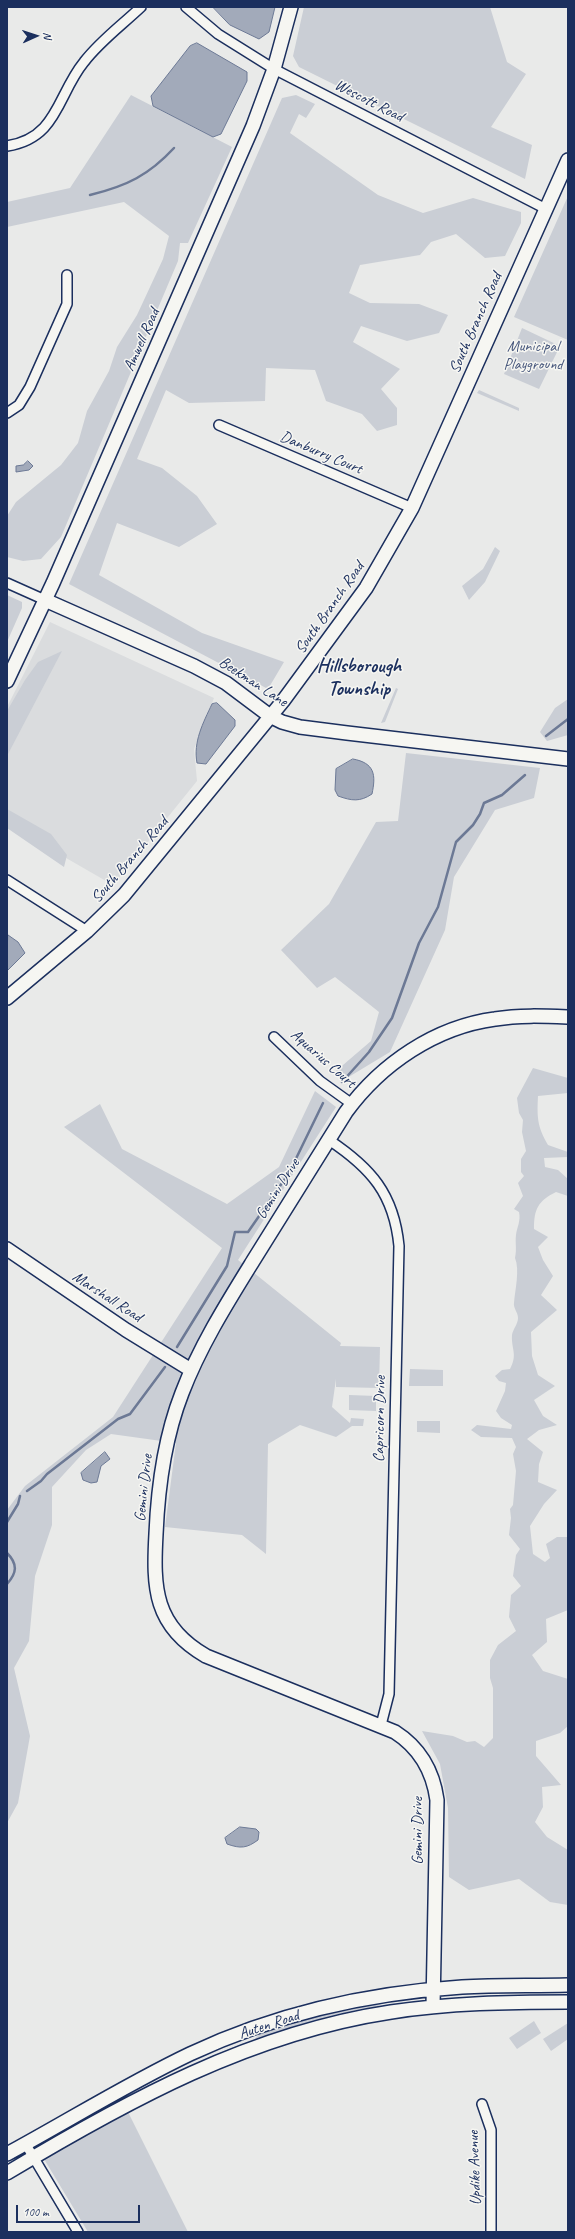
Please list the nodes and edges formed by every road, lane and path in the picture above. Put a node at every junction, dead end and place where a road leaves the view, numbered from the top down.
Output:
1 (141, 7) edge
2 (186, 7) edge
3 (291, 7) edge
4 (274, 69) junction
5 (7, 146) edge
6 (568, 160) edge
7 (546, 209) junction
8 (67, 275) dead end
9 (7, 413) edge
10 (219, 425) dead end
11 (412, 508) junction
12 (7, 583) edge
13 (45, 600) junction
14 (7, 681) edge
15 (270, 716) junction
16 (568, 759) edge
17 (7, 880) edge
18 (87, 931) junction
19 (7, 998) edge
20 (568, 1017) edge
21 (274, 1037) dead end
22 (352, 1104) junction
23 (329, 1140) junction
24 (7, 1248) edge
25 (191, 1370) junction
26 (381, 1725) junction
27 (568, 1985) edge
28 (433, 1990) junction
29 (568, 2002) edge
30 (433, 2006) junction
31 (482, 2104) dead end
32 (25, 2143) junction
33 (7, 2154) edge
34 (34, 2158) junction
35 (7, 2173) edge
36 (78, 2232) edge
37 (491, 2232) edge

1 - 5 street
2 - 4 street, Wescott Road
3 - 4 street, Amwell Road
4 - 7 street, Wescott Road
4 - 13 street, Amwell Road
6 - 7 street, South Branch Road
7 - 11 street, South Branch Road
8 - 9 street
10 - 11 street, Danburry Court
11 - 15 street, South Branch Road
12 - 13 street, Beekman Lane
13 - 14 street, Amwell Road
13 - 15 street, Beekman Lane
15 - 16 street, Beekman Lane
15 - 18 street, South Branch Road
17 - 18 street
18 - 19 street, South Branch Road
20 - 22 street, Gemini Drive
21 - 22 street, Aquarius Court
22 - 23 street, Gemini Drive
23 - 25 street, Gemini Drive
23 - 26 street, Capricorn Drive
24 - 25 street, Marshall Road
25 - 26 street, Gemini Drive
26 - 28 street, Gemini Drive
27 - 28 street, Auten Road
28 - 30 street, Gemini Drive
28 - 32 street, Auten Road
29 - 30 street, Auten Road
30 - 34 street, Auten Road
31 - 37 street, Updike Avenue
32 - 33 street, Auten Road
32 - 34 street
34 - 35 street, Auten Road
34 - 36 street

